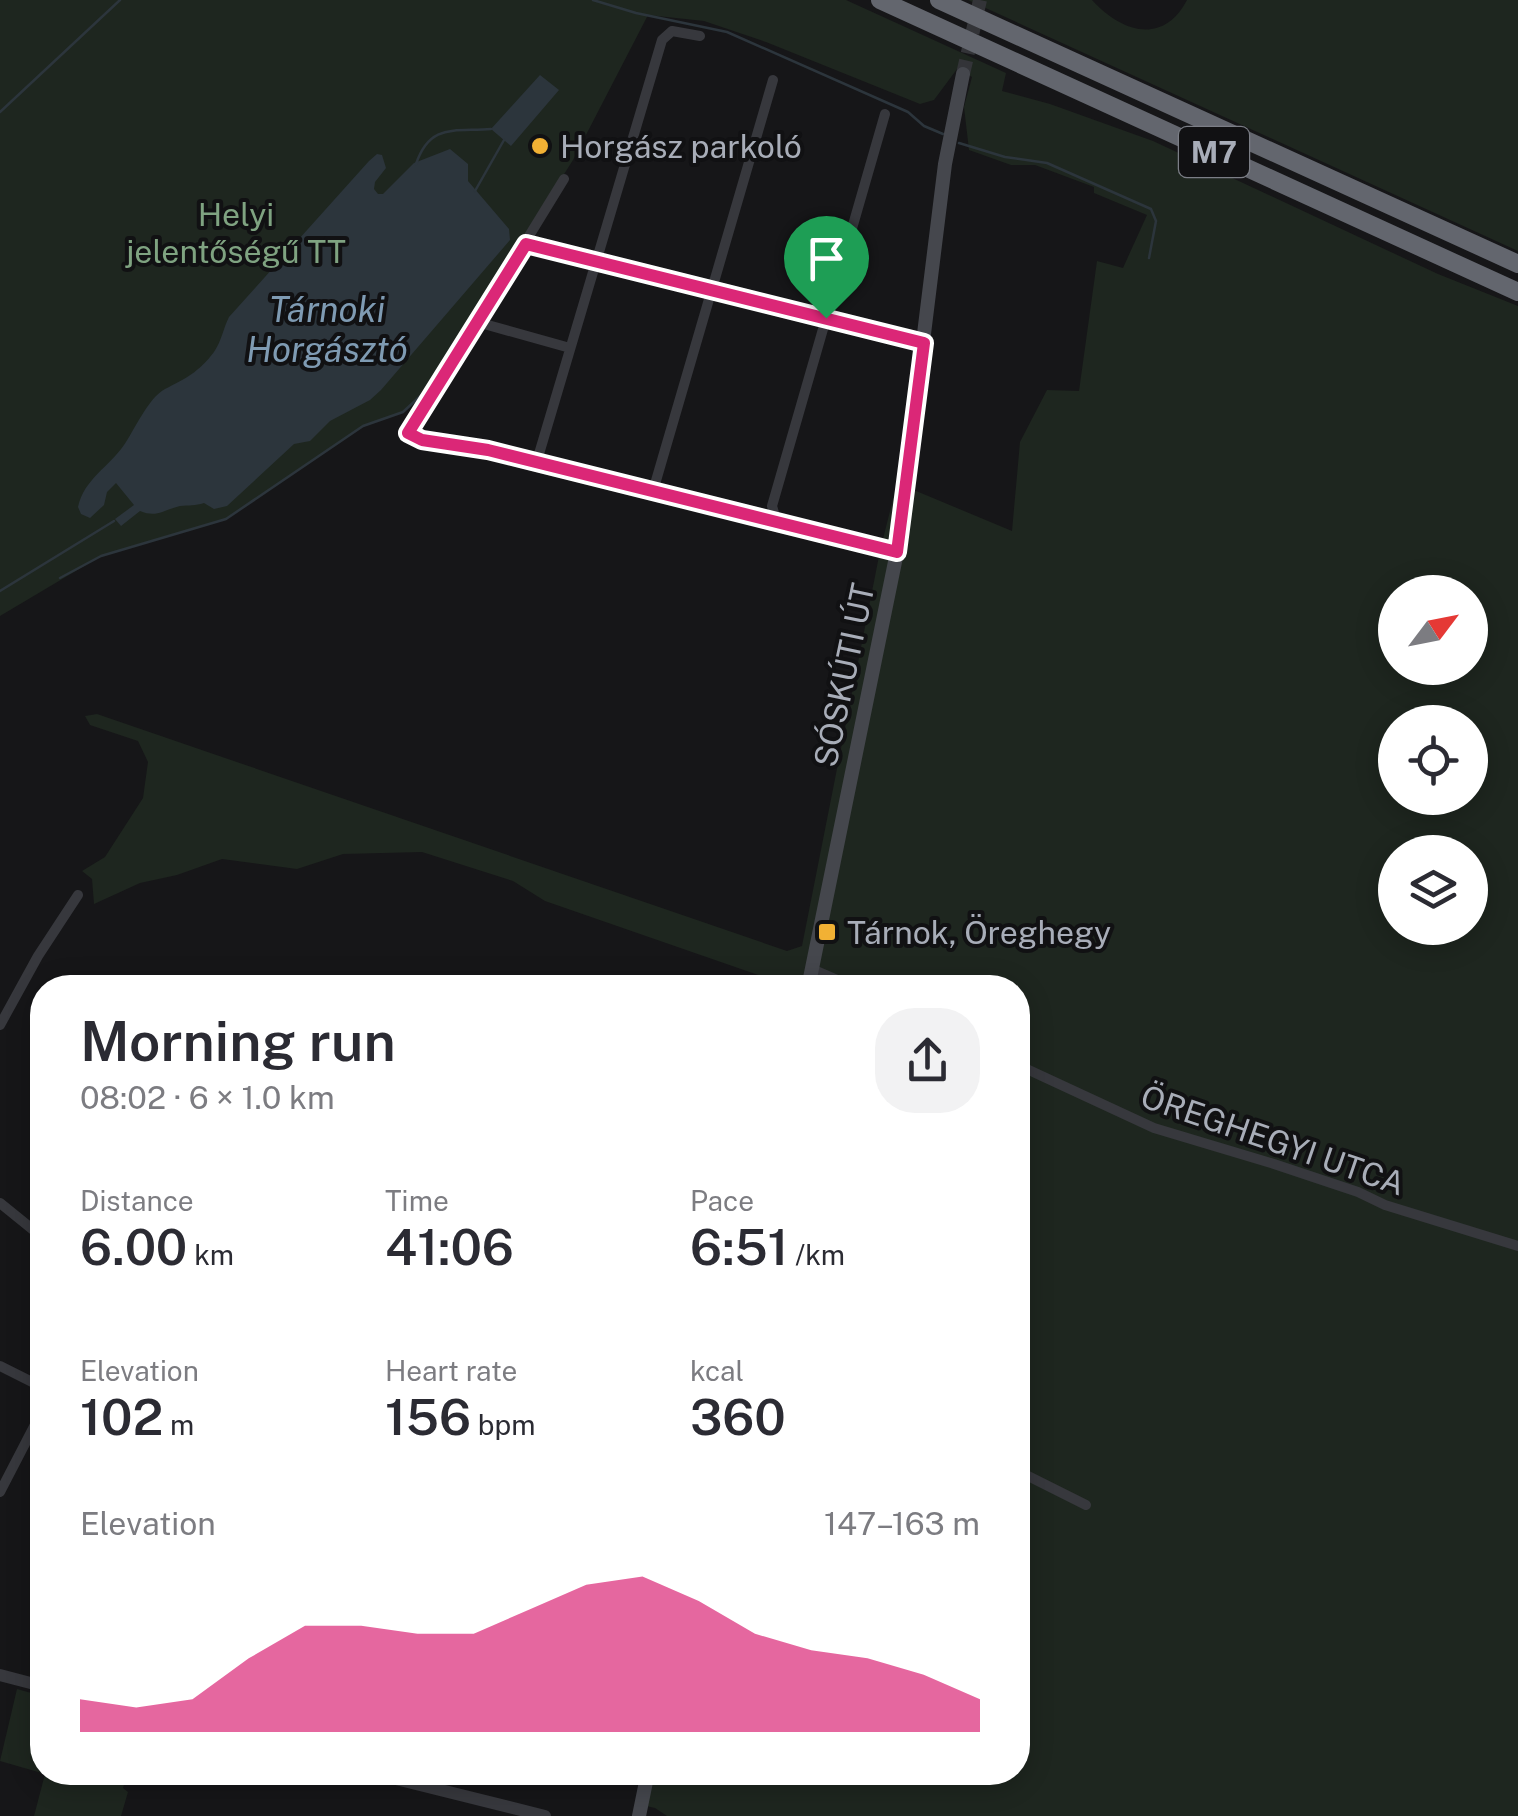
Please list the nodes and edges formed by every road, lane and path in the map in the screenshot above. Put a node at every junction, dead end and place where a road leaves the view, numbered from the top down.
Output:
1 (880, 0) edge
2 (940, 0) edge
3 (700, 36) dead end
4 (963, 74) tunnel mouth
5 (772, 80) dead end
6 (885, 114) dead end
7 (564, 179) dead end
8 (526, 244) junction
9 (597, 262) junction
10 (1518, 264) edge
11 (712, 290) junction
12 (1518, 292) edge
13 (826, 318) junction
14 (477, 322) junction
15 (924, 343) junction
16 (570, 348) junction
17 (536, 464) junction
18 (653, 491) junction
19 (777, 522) junction
20 (897, 552) junction
21 (78, 895) dead end
22 (812, 969) junction
23 (811, 975) edge
24 (826, 975) edge
25 (0, 1025) edge
26 (1030, 1070) edge
27 (0, 1202) edge
28 (30, 1226) edge
29 (1518, 1246) edge
30 (0, 1366) edge
31 (30, 1381) edge
32 (30, 1434) edge
33 (1030, 1477) edge
34 (0, 1492) edge
35 (1086, 1505) dead end
36 (0, 1675) edge
37 (30, 1683) edge
38 (421, 1785) edge
39 (645, 1785) edge
40 (546, 1816) edge
41 (639, 1816) edge

1 - 12 highway, M7
2 - 10 highway, M7
3 - 9 street
4 - 15 main road, SÓSKÚTI ÚT
5 - 11 street
6 - 13 street
7 - 8 street
8 - 9 street
8 - 14 street
9 - 11 street
9 - 16 street
11 - 13 street
11 - 18 street
13 - 15 street
13 - 19 street
14 - 16 street
14 - 17 street
15 - 20 main road, SÓSKÚTI ÚT
16 - 17 street
17 - 18 street
18 - 19 street
19 - 20 street
20 - 22 main road, SÓSKÚTI ÚT
21 - 25 street
22 - 23 main road, SÓSKÚTI ÚT
22 - 24 street
26 - 29 street, ÖREGHEGYI UTCA
27 - 28 street
30 - 31 street
32 - 34 street
33 - 35 street
36 - 37 street
38 - 40 street
39 - 41 main road

